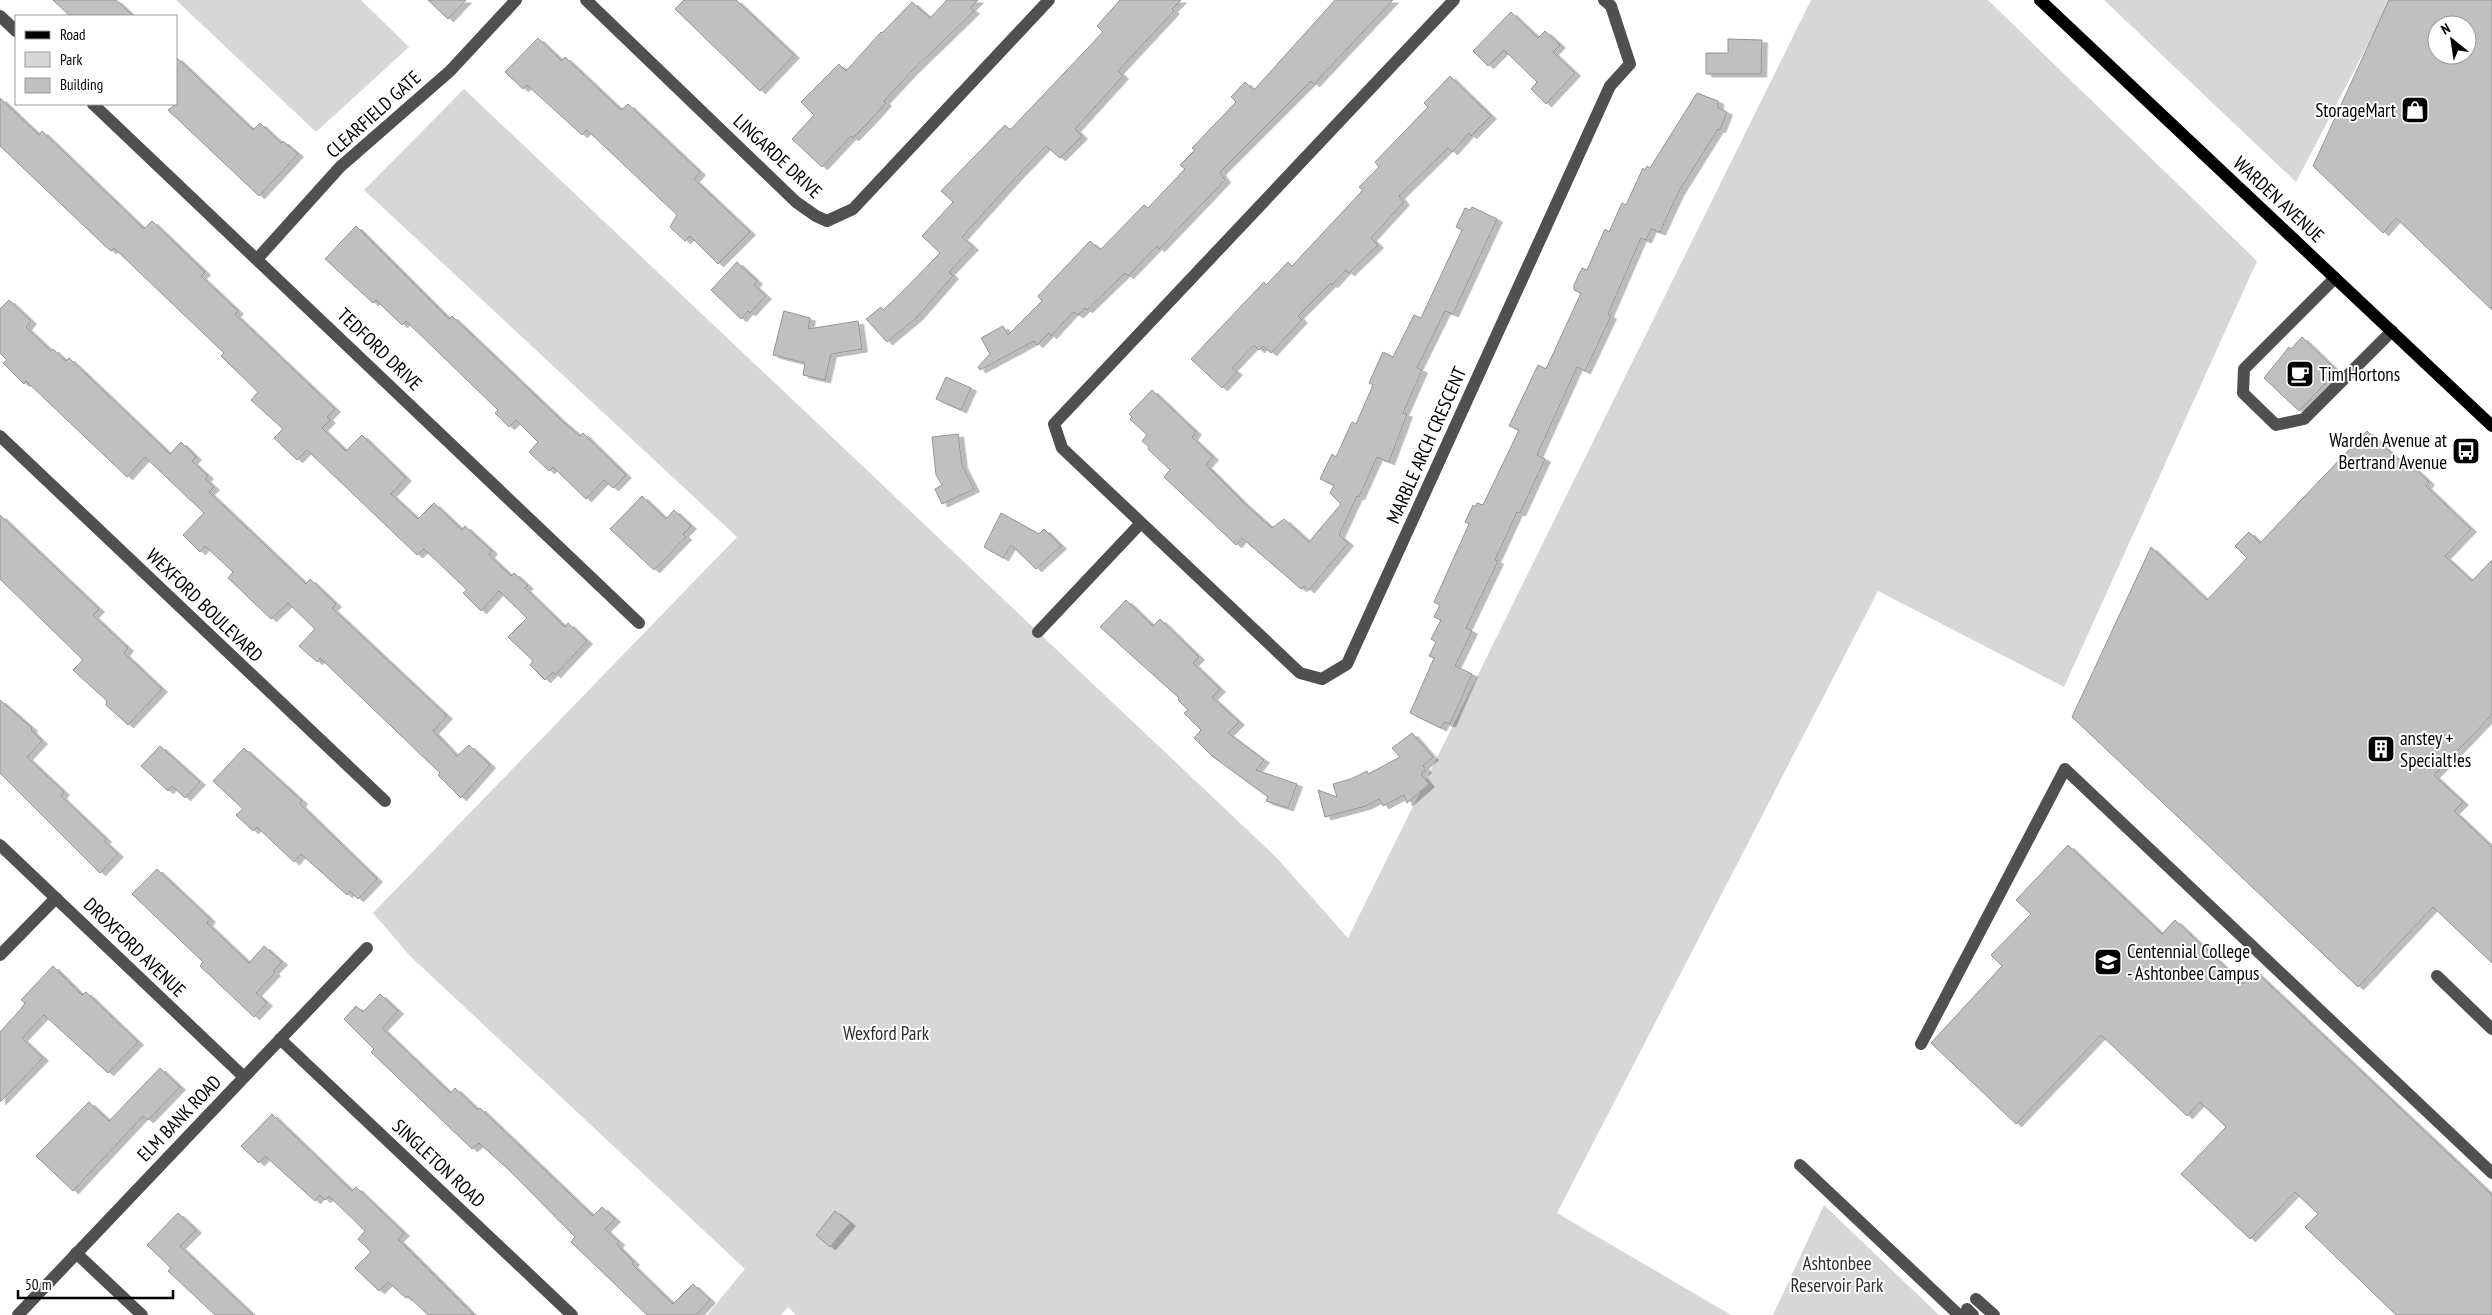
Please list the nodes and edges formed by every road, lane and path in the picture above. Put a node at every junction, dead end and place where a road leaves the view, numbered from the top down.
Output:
1 (516, 0) edge
2 (586, 0) edge
3 (1050, 0) edge
4 (1454, 0) edge
5 (1604, 0) edge
6 (2040, 0) edge
7 (0, 16) edge
8 (15, 30) edge
9 (94, 105) edge
10 (258, 258) junction
11 (2335, 278) junction
12 (2392, 331) junction
13 (2492, 426) edge
14 (0, 436) edge
15 (1140, 524) junction
16 (639, 623) dead end
17 (1038, 632) dead end
18 (385, 801) dead end
19 (0, 845) edge
20 (56, 898) junction
21 (367, 948) dead end
22 (0, 955) edge
23 (2437, 976) dead end
24 (2492, 1029) edge
25 (280, 1039) junction
26 (1921, 1044) dead end
27 (244, 1077) junction
28 (1800, 1165) dead end
29 (2492, 1173) edge
30 (76, 1254) junction
31 (1976, 1299) dead end
32 (1966, 1313) edge
33 (18, 1315) edge
34 (142, 1315) edge
35 (572, 1315) edge
36 (1994, 1315) edge

1 - 10 street, CLEARFIELD GATE
2 - 3 street, LINGARDE DRIVE
4 - 15 street, MARBLE ARCH CRESCENT
5 - 15 street, MARBLE ARCH CRESCENT
6 - 11 main road, WARDEN AVENUE
7 - 8 street
9 - 10 street, TEDFORD DRIVE
10 - 16 street, TEDFORD DRIVE
11 - 12 main road, WARDEN AVENUE
11 - 12 street
12 - 13 main road, WARDEN AVENUE
14 - 18 street, WEXFORD BOULEVARD
15 - 17 street
19 - 20 street, DROXFORD AVENUE
20 - 22 street
20 - 27 street, DROXFORD AVENUE
21 - 25 street, ELM BANK ROAD
23 - 24 street
25 - 27 street, ELM BANK ROAD
25 - 35 street, SINGLETON ROAD
26 - 29 street
27 - 30 street, ELM BANK ROAD
28 - 32 street
30 - 33 street, ELM BANK ROAD
30 - 34 street
31 - 36 street

